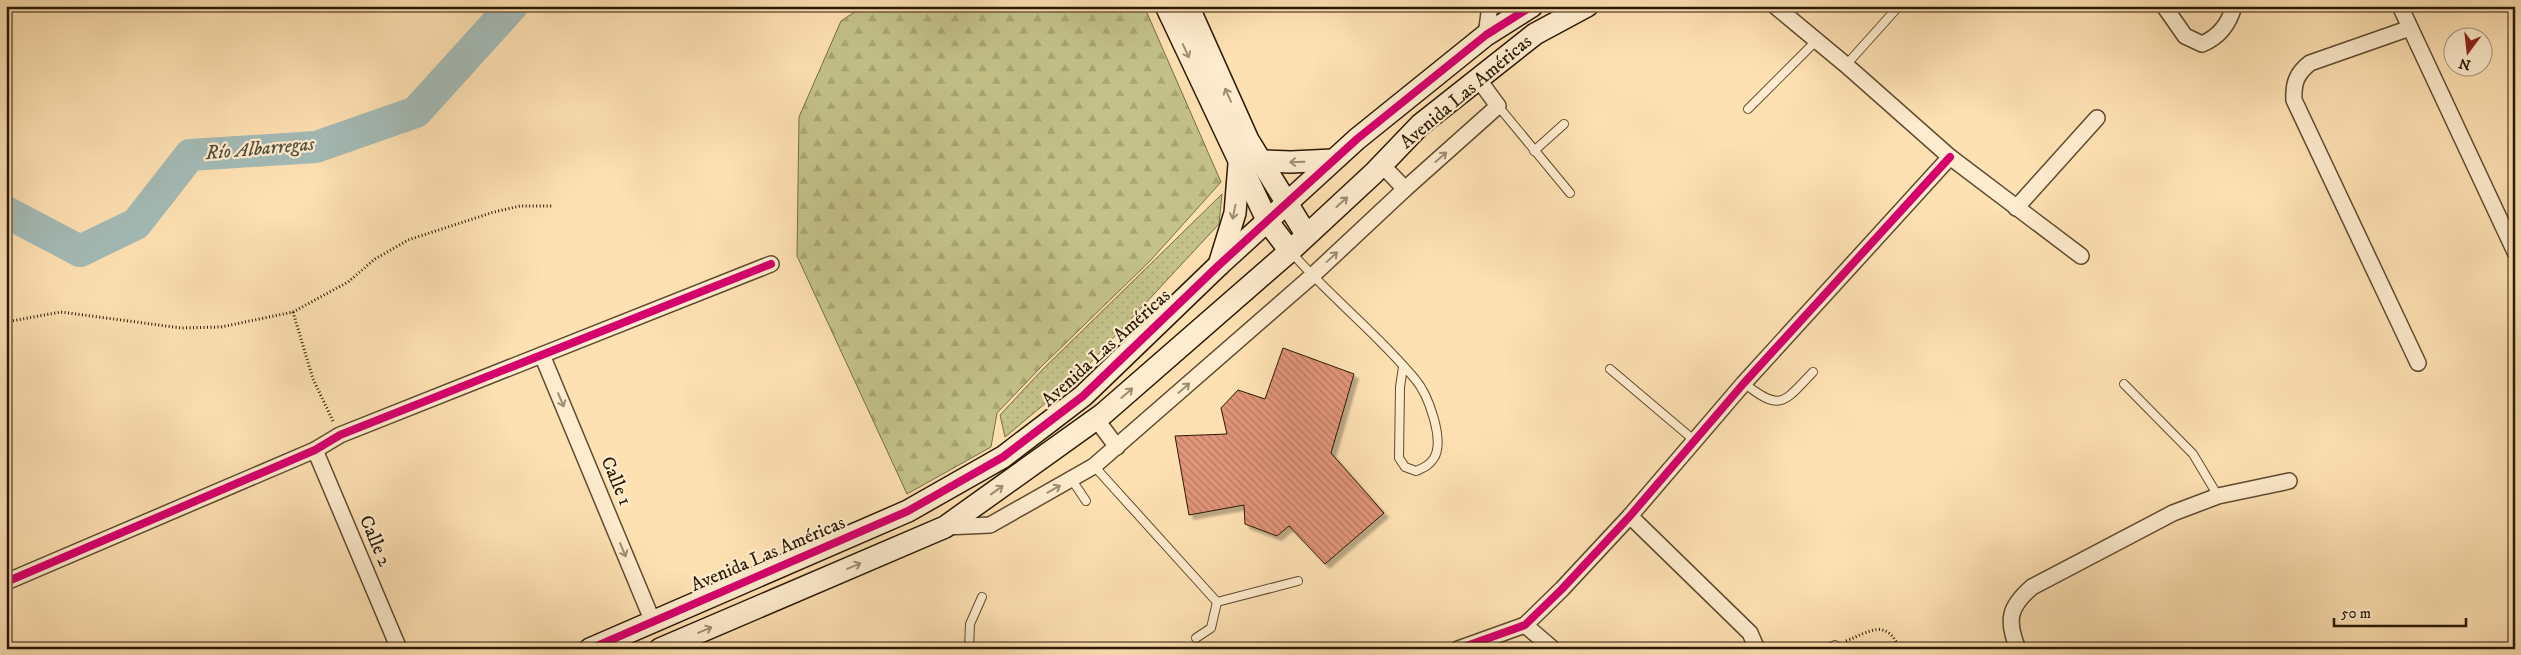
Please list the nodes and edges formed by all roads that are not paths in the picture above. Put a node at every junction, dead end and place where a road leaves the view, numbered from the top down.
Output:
1 (1166, 6) edge
2 (1188, 6) edge
3 (1490, 6) edge
4 (1532, 6) edge
5 (1587, 6) edge
6 (1775, 6) edge
7 (1899, 6) edge
8 (2164, 6) edge
9 (2234, 6) edge
10 (2400, 6) edge
11 (2410, 28) junction
12 (1486, 36) junction
13 (1816, 42) junction
14 (1846, 65) junction
15 (1479, 80) junction
16 (1498, 106) junction
17 (1748, 109) dead end
18 (2097, 118) dead end
19 (1564, 124) dead end
20 (1534, 151) junction
21 (1240, 152) junction
22 (1950, 157) junction
23 (1333, 160) junction
24 (1261, 161) junction
25 (1382, 165) junction
26 (1405, 189) junction
27 (1570, 193) dead end
28 (1285, 203) junction
29 (2016, 208) junction
30 (1268, 222) junction
31 (1306, 234) junction
32 (1290, 251) junction
33 (2515, 252) edge
34 (2081, 256) dead end
35 (771, 264) dead end
36 (1218, 265) junction
37 (1312, 276) junction
38 (542, 355) junction
39 (2418, 363) dead end
40 (1403, 367) junction
41 (1610, 369) dead end
42 (1813, 372) dead end
43 (1744, 383) junction
44 (2124, 384) dead end
45 (1096, 419) junction
46 (1696, 441) junction
47 (1117, 446) junction
48 (315, 450) junction
49 (1094, 466) junction
50 (1072, 480) junction
51 (2289, 481) dead end
52 (2218, 496) junction
53 (1086, 501) dead end
54 (1630, 516) junction
55 (945, 527) junction
56 (1298, 581) dead end
57 (6, 582) edge
58 (982, 597) dead end
59 (1217, 602) junction
60 (653, 622) junction
61 (1525, 625) junction
62 (1196, 638) dead end
63 (1835, 645) road end
64 (1467, 647) edge
65 (665, 648) edge
66 (399, 649) edge
67 (590, 649) edge
68 (969, 649) edge
69 (1553, 649) edge
70 (1757, 649) edge
71 (1827, 649) edge
72 (2018, 649) edge

1 -> 21 street
21 -> 2 street
3 - 12 street
4 - 12 street, Avenida Las Américas
5 - 15 street, Avenida Las Américas
6 - 13 street
7 - 14 lane
8 - 9 street
10 - 11 street
11 - 33 street
11 - 39 street
12 - 23 street, Avenida Las Américas
13 - 14 street
13 - 17 lane
14 - 22 street
15 - 16 street
15 - 25 street, Avenida Las Américas
16 - 20 lane
26 -> 16 street
18 - 29 street
19 - 20 lane
20 - 27 lane
21 - 24 street
21 - 30 street
21 -> 36 street
22 - 29 street
22 - 43 street
23 -> 24 street
23 - 28 street, Avenida Las Américas
24 - 28 street
25 - 26 street
31 -> 25 street, Avenida Las Américas
37 -> 26 street
28 - 30 street, Avenida Las Américas
28 - 31 street
29 - 34 street
30 - 32 street
30 - 36 street, Avenida Las Américas
31 - 32 street, Avenida Las Américas
32 - 37 lane
45 -> 32 street, Avenida Las Américas
35 - 38 street
36 - 60 street, Avenida Las Américas
37 - 40 lane
47 -> 37 street
38 - 48 street
38 -> 60 street, Calle 1
40 - 40 lane
41 - 46 lane
42 - 43 lane
43 - 46 street
44 - 52 lane
45 - 47 street
55 -> 45 street, Avenida Las Américas
46 - 54 street
47 - 49 street
48 - 57 street
48 - 66 street, Calle 2
49 - 50 street
49 - 59 lane
50 - 53 lane
55 -> 50 street
51 - 52 street
52 - 72 street
54 - 61 street
54 - 70 street
65 -> 55 street, Avenida Las Américas
56 - 59 lane
58 - 68 lane
59 - 62 lane
60 - 67 street, Avenida Las Américas
61 - 64 street
61 - 69 street
63 - 71 lane

